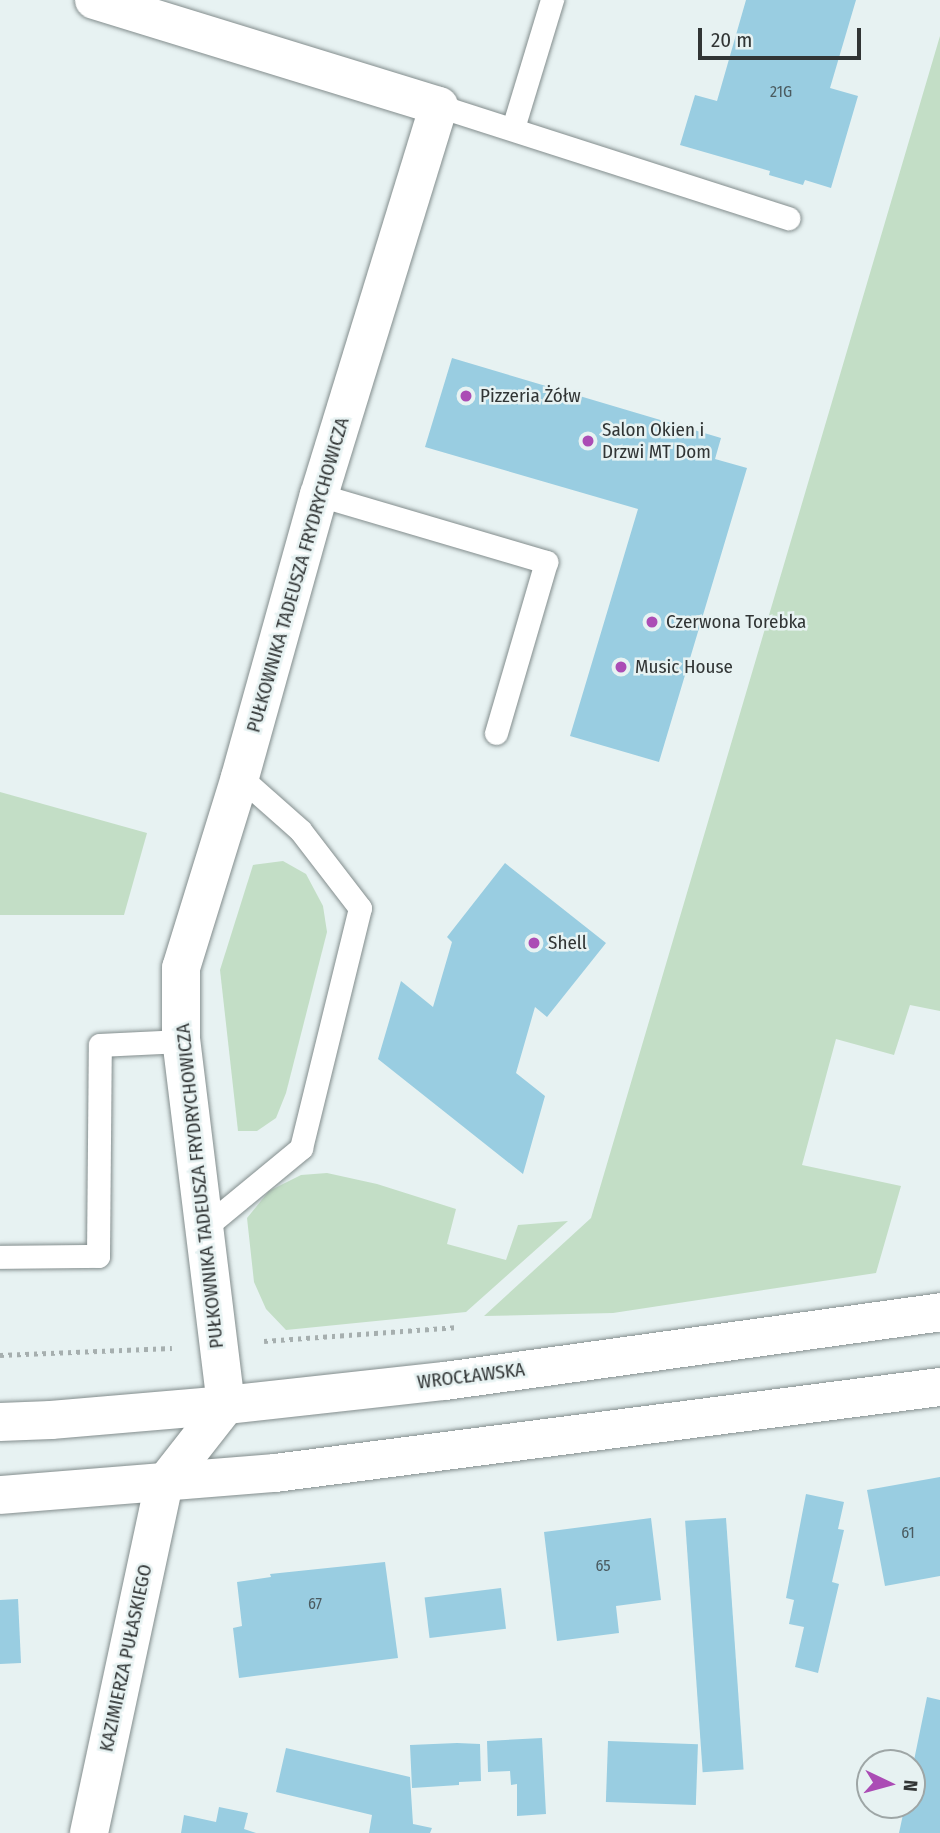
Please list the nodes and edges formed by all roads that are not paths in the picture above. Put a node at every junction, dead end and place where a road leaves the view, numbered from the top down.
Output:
1 (94, 0) edge
2 (552, 0) edge
3 (439, 106) junction
4 (513, 128) junction
5 (788, 218) dead end
6 (319, 495) junction
7 (496, 733) dead end
8 (240, 777) junction
9 (181, 1041) junction
10 (204, 1228) junction
11 (0, 1257) edge
12 (940, 1312) edge
13 (940, 1387) edge
14 (226, 1405) junction
15 (0, 1422) edge
16 (164, 1484) junction
17 (0, 1495) edge
18 (89, 1833) edge

1 - 3 street
2 - 4 lane
3 - 4 lane
3 - 6 street, PUŁKOWNIKA TADEUSZA FRYDRYCHOWICZA
4 - 5 lane
6 - 7 lane
6 - 8 street, PUŁKOWNIKA TADEUSZA FRYDRYCHOWICZA
8 - 9 street, PUŁKOWNIKA TADEUSZA FRYDRYCHOWICZA
8 - 10 lane
9 - 10 street, PUŁKOWNIKA TADEUSZA FRYDRYCHOWICZA
9 - 11 lane
10 - 14 street, PUŁKOWNIKA TADEUSZA FRYDRYCHOWICZA
12 - 14 street, WROCŁAWSKA
13 - 16 street
14 - 15 street, WROCŁAWSKA
14 - 16 street
16 - 17 street
16 - 18 street, KAZIMIERZA PUŁASKIEGO

